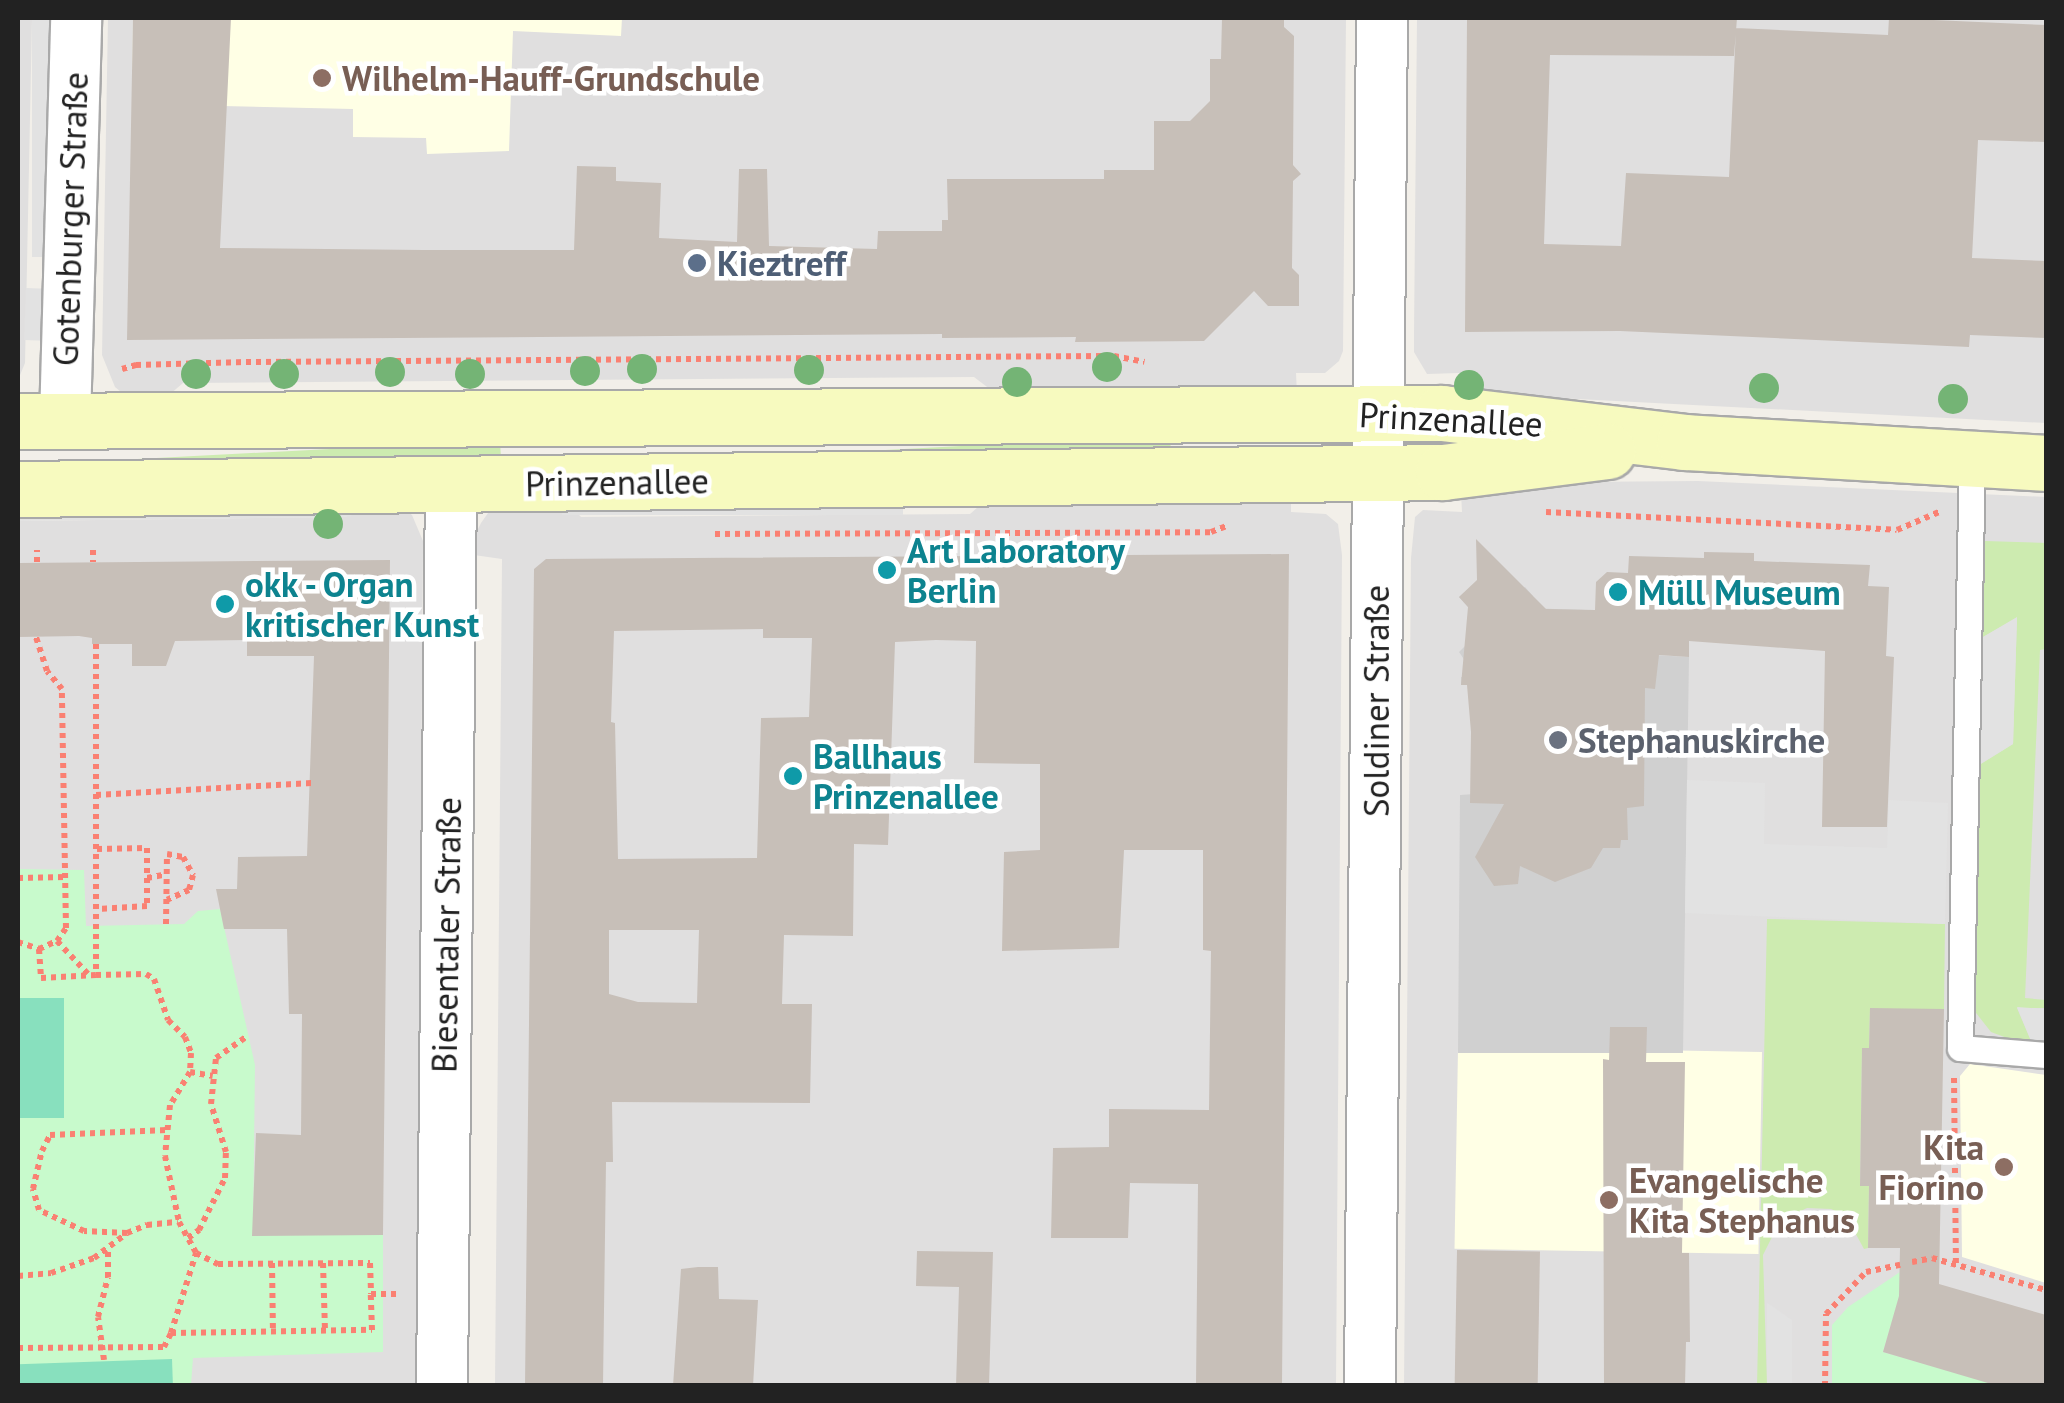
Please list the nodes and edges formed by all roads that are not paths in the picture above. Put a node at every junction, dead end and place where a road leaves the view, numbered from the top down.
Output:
1 (76, 18) edge
2 (1382, 18) edge
3 (1378, 413) junction
4 (1217, 414) junction
5 (41, 421) edge
6 (1684, 442) junction
7 (1972, 458) junction
8 (2046, 463) edge
9 (1377, 472) junction
10 (1217, 475) junction
11 (451, 485) junction
12 (18, 489) edge
13 (2046, 1056) edge
14 (442, 1386) edge
15 (1370, 1386) edge

1 - 5 street, Gotenburger Straße
2 - 3 street, Soldiner Straße
3 - 4 main road, Prinzenallee
3 - 6 main road, Prinzenallee
3 - 9 street, Soldiner Straße
4 - 5 main road, Prinzenallee
4 - 10 main road
6 - 7 main road, Prinzenallee
6 - 9 main road, Prinzenallee
7 - 8 main road, Prinzenallee
7 - 13 lane
9 - 10 main road, Prinzenallee
9 - 15 street, Soldiner Straße
10 - 11 main road, Prinzenallee
11 - 12 main road, Prinzenallee
11 - 14 street, Biesentaler Straße

